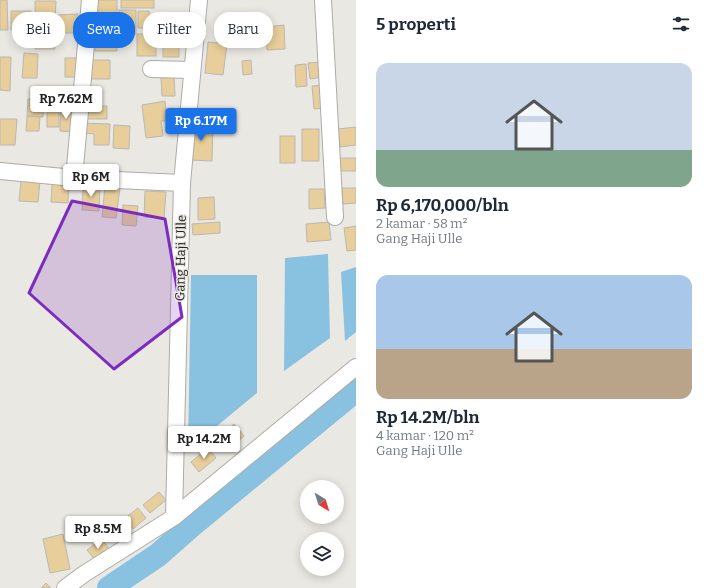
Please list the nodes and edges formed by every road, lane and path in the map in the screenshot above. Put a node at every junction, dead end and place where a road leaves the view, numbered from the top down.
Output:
1 (90, 0) edge
2 (199, 0) edge
3 (323, 0) edge
4 (151, 69) dead end
5 (192, 70) junction
6 (0, 171) edge
7 (74, 178) junction
8 (182, 183) junction
9 (335, 217) dead end
10 (356, 367) edge
11 (174, 517) junction
12 (65, 588) edge

1 - 7 street
2 - 5 street, Gang Haji Ulle
3 - 9 street
4 - 5 street
5 - 8 street, Gang Haji Ulle
6 - 7 street
7 - 8 street
8 - 11 street, Gang Haji Ulle
10 - 11 street
11 - 12 street

